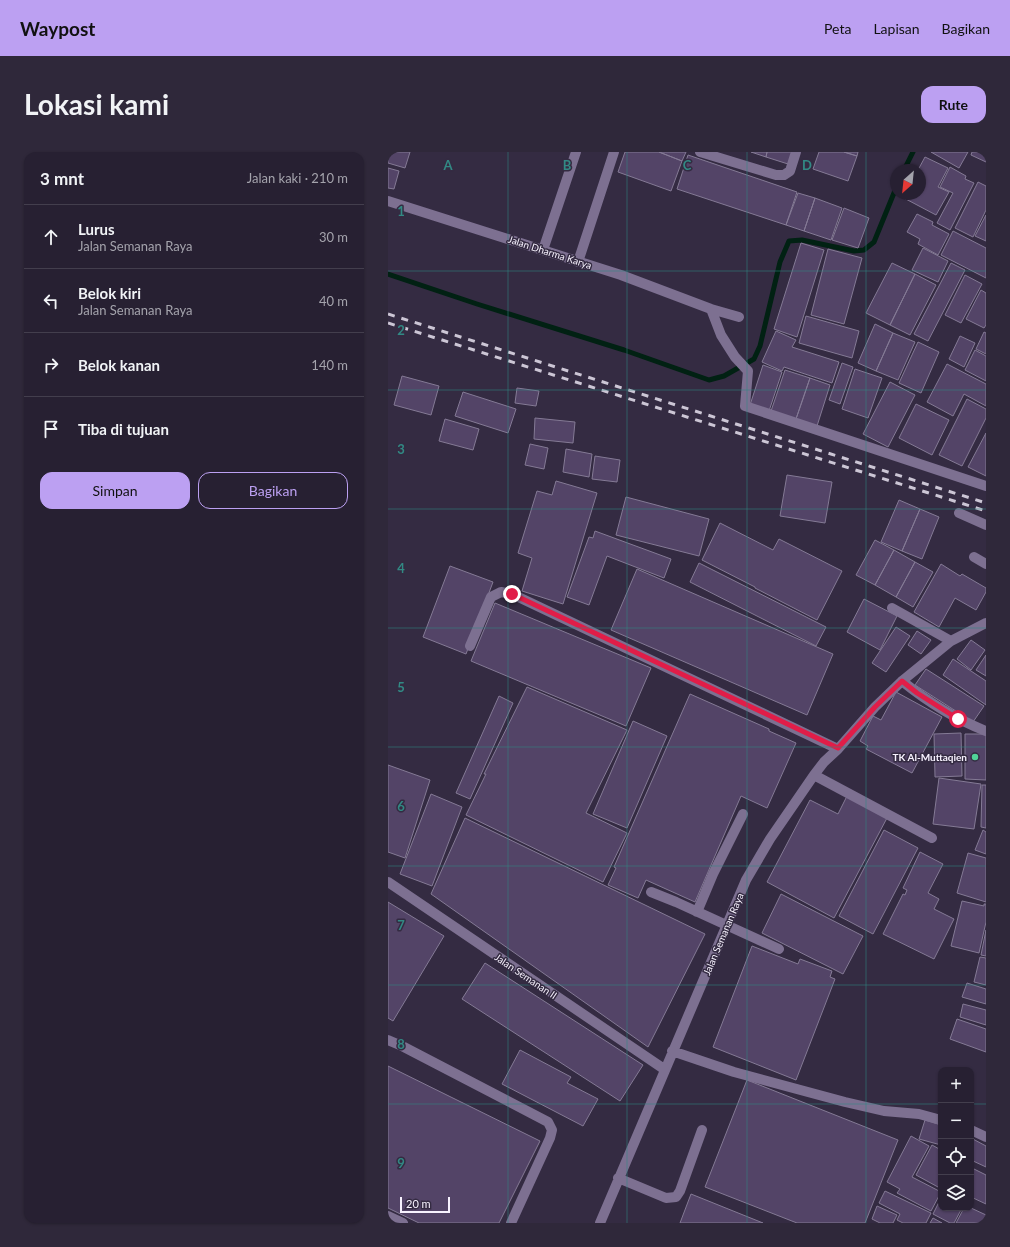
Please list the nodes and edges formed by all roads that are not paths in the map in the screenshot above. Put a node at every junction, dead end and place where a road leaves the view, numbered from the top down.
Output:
1 (576, 152) edge
2 (614, 152) edge
3 (700, 152) edge
4 (796, 152) edge
5 (388, 201) edge
6 (543, 250) junction
7 (578, 262) junction
8 (711, 308) junction
9 (739, 317) dead end
10 (986, 486) edge
11 (959, 513) dead end
12 (986, 525) edge
13 (974, 557) dead end
14 (986, 564) edge
15 (892, 608) dead end
16 (986, 623) edge
17 (951, 641) junction
18 (470, 646) dead end
19 (902, 681) junction
20 (986, 731) edge
21 (838, 748) junction
22 (814, 775) junction
23 (743, 814) dead end
24 (932, 838) dead end
25 (388, 882) edge
26 (651, 892) dead end
27 (697, 912) junction
28 (727, 925) junction
29 (779, 949) dead end
30 (388, 1040) edge
31 (672, 1051) junction
32 (664, 1070) junction
33 (938, 1119) edge
34 (702, 1130) dead end
35 (974, 1131) edge
36 (986, 1137) edge
37 (618, 1178) junction
38 (388, 1216) edge
39 (403, 1223) edge
40 (511, 1223) edge
41 (600, 1223) edge

1 - 6 street
2 - 7 street
3 - 4 street
5 - 6 street, Jalan Dharma Karya
6 - 7 street, Jalan Dharma Karya
7 - 8 street, Jalan Dharma Karya
8 - 9 street, Jalan Dharma Karya
8 - 10 street
11 - 12 street
13 - 14 street
15 - 17 street
16 - 17 street, Jalan Semanan Raya
17 - 19 street, Jalan Semanan Raya
18 - 21 street
19 - 20 street
19 - 21 street, Jalan Semanan Raya
21 - 22 street, Jalan Semanan Raya
22 - 24 street
22 - 28 street, Jalan Semanan Raya
23 - 27 street
25 - 32 street, Jalan Semanan II
26 - 27 street
27 - 28 street
28 - 29 street
28 - 31 street, Jalan Semanan Raya
30 - 40 street
31 - 32 street, Jalan Semanan Raya
31 - 33 street
32 - 37 street, Jalan Semanan Raya
34 - 37 street
35 - 36 street
37 - 41 street, Jalan Semanan Raya
38 - 39 street

